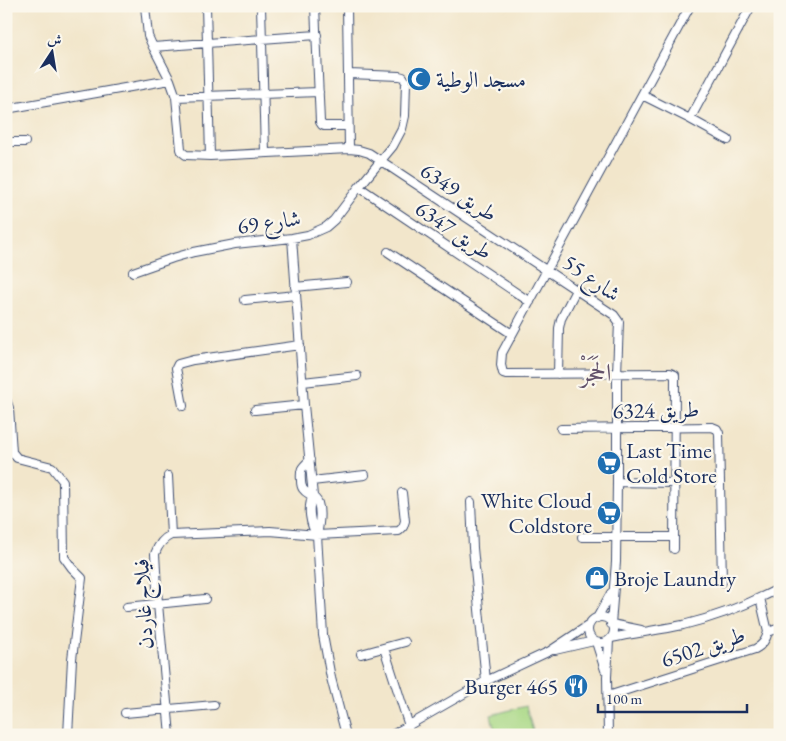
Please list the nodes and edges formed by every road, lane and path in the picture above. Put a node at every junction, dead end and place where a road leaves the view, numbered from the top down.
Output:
1 (145, 6) edge
2 (206, 6) edge
3 (260, 6) edge
4 (315, 6) edge
5 (347, 6) edge
6 (690, 6) edge
7 (751, 6) edge
8 (317, 35) junction
9 (261, 40) junction
10 (207, 43) junction
11 (153, 47) junction
12 (349, 74) junction
13 (170, 80) junction
14 (319, 92) junction
15 (262, 94) junction
16 (642, 95) junction
17 (208, 96) junction
18 (176, 97) junction
19 (6, 109) edge
20 (690, 119) junction
21 (348, 126) junction
22 (728, 140) dead end
23 (6, 142) edge
24 (25, 142) dead end
25 (349, 149) junction
26 (265, 153) junction
27 (210, 156) junction
28 (380, 160) junction
29 (359, 187) junction
30 (292, 238) junction
31 (388, 252) dead end
32 (547, 271) junction
33 (133, 272) dead end
34 (347, 282) dead end
35 (295, 287) junction
36 (576, 290) junction
37 (296, 295) junction
38 (244, 300) dead end
39 (530, 302) junction
40 (512, 334) junction
41 (300, 345) junction
42 (558, 374) junction
43 (617, 374) junction
44 (357, 376) dead end
45 (303, 382) junction
46 (6, 399) edge
47 (304, 405) junction
48 (183, 406) dead end
49 (255, 410) dead end
50 (675, 427) junction
51 (617, 428) junction
52 (561, 429) dead end
53 (310, 460) junction
54 (365, 475) dead end
55 (168, 476) dead end
56 (312, 481) junction
57 (617, 482) junction
58 (674, 483) junction
59 (402, 493) dead end
60 (313, 496) junction
61 (471, 502) dead end
62 (171, 535) junction
63 (317, 535) junction
64 (582, 537) dead end
65 (616, 537) junction
66 (674, 537) junction
67 (674, 549) dead end
68 (722, 582) dead end
69 (614, 584) junction
70 (780, 588) edge
71 (760, 598) junction
72 (205, 599) dead end
73 (158, 604) junction
74 (127, 607) dead end
75 (597, 618) junction
76 (612, 624) junction
77 (589, 625) junction
78 (780, 628) edge
79 (651, 631) junction
80 (768, 632) junction
81 (610, 639) junction
82 (595, 641) junction
83 (405, 642) dead end
84 (384, 648) junction
85 (550, 651) junction
86 (361, 654) dead end
87 (607, 677) junction
88 (486, 682) junction
89 (608, 696) junction
90 (214, 705) dead end
91 (167, 709) junction
92 (125, 712) dead end
93 (409, 726) junction
94 (399, 732) edge
95 (68, 735) edge
96 (170, 735) edge
97 (346, 735) edge
98 (392, 735) edge
99 (608, 735) edge

1 - 11 street
2 - 10 street
3 - 9 street
4 - 8 street
5 - 12 street
6 - 16 street, شارع 55
7 - 20 street
8 - 9 street
8 - 14 street
9 - 10 street
9 - 15 street
10 - 11 street
10 - 17 street
11 - 13 street
12 - 21 street
12 - 28 street, شارع 69
13 - 18 street
13 - 19 street
14 - 15 street
14 - 21 street
15 - 17 street
15 - 26 street
16 - 20 street
16 - 32 street, شارع 55
17 - 18 street
17 - 27 street
18 - 27 street, طريق 6349
20 - 22 street
21 - 25 street
23 - 24 street
25 - 26 street, طريق 6349
25 - 28 street, طريق 6349
26 - 27 street, طريق 6349
28 - 29 street, شارع 69
28 - 32 street, طريق 6349
29 - 30 street, شارع 69
29 - 39 street, طريق 6347
30 - 33 street, شارع 69
30 - 35 street
31 - 40 street
32 - 36 street, شارع 55
32 - 39 street
34 - 35 street
35 - 37 street
36 - 42 street
36 - 43 street, شارع 55
37 - 38 street
37 - 41 street
39 - 40 street
40 - 42 street
41 - 45 street
41 - 48 street
42 - 43 street
43 - 50 street
43 - 51 street, شارع 55
44 - 45 street
45 - 47 street
46 - 95 street
47 - 49 street
47 - 53 street
50 - 51 street, طريق 6324
50 - 58 street
50 - 68 street, طريق 6324
51 - 52 street, طريق 6324
51 - 57 street, شارع 55
53 - 56 street
53 - 60 street
54 - 56 street
55 - 62 street
56 - 60 street
57 - 58 street
57 - 65 street, شارع 55
58 - 66 street
59 - 63 street, فيلاج غاردن
60 - 63 street
61 - 88 street
62 - 63 street, فيلاج غاردن
62 - 73 street, فيلاج غاردن
63 - 97 street
64 - 65 street
65 - 66 street
65 - 69 street, شارع 55
66 - 67 street
69 - 75 street, شارع 55
69 - 76 street, شارع 55
70 - 71 street
71 - 79 street
71 - 80 street, طريق 6502
72 - 73 street
73 - 74 street
73 - 91 street, فيلاج غاردن
75 - 76 street
75 - 77 street
76 - 79 street
76 - 81 street
77 - 82 street
77 - 85 street
78 - 80 street
79 - 81 street
80 - 89 street, طريق 6502
81 - 82 street
81 - 87 street
82 - 85 street
82 - 87 street
83 - 84 street
84 - 86 street
84 - 93 street
85 - 88 street
87 - 89 street
88 - 93 street
89 - 99 street
90 - 91 street
91 - 92 street
91 - 96 street, فيلاج غاردن
93 - 94 street
94 - 98 street

